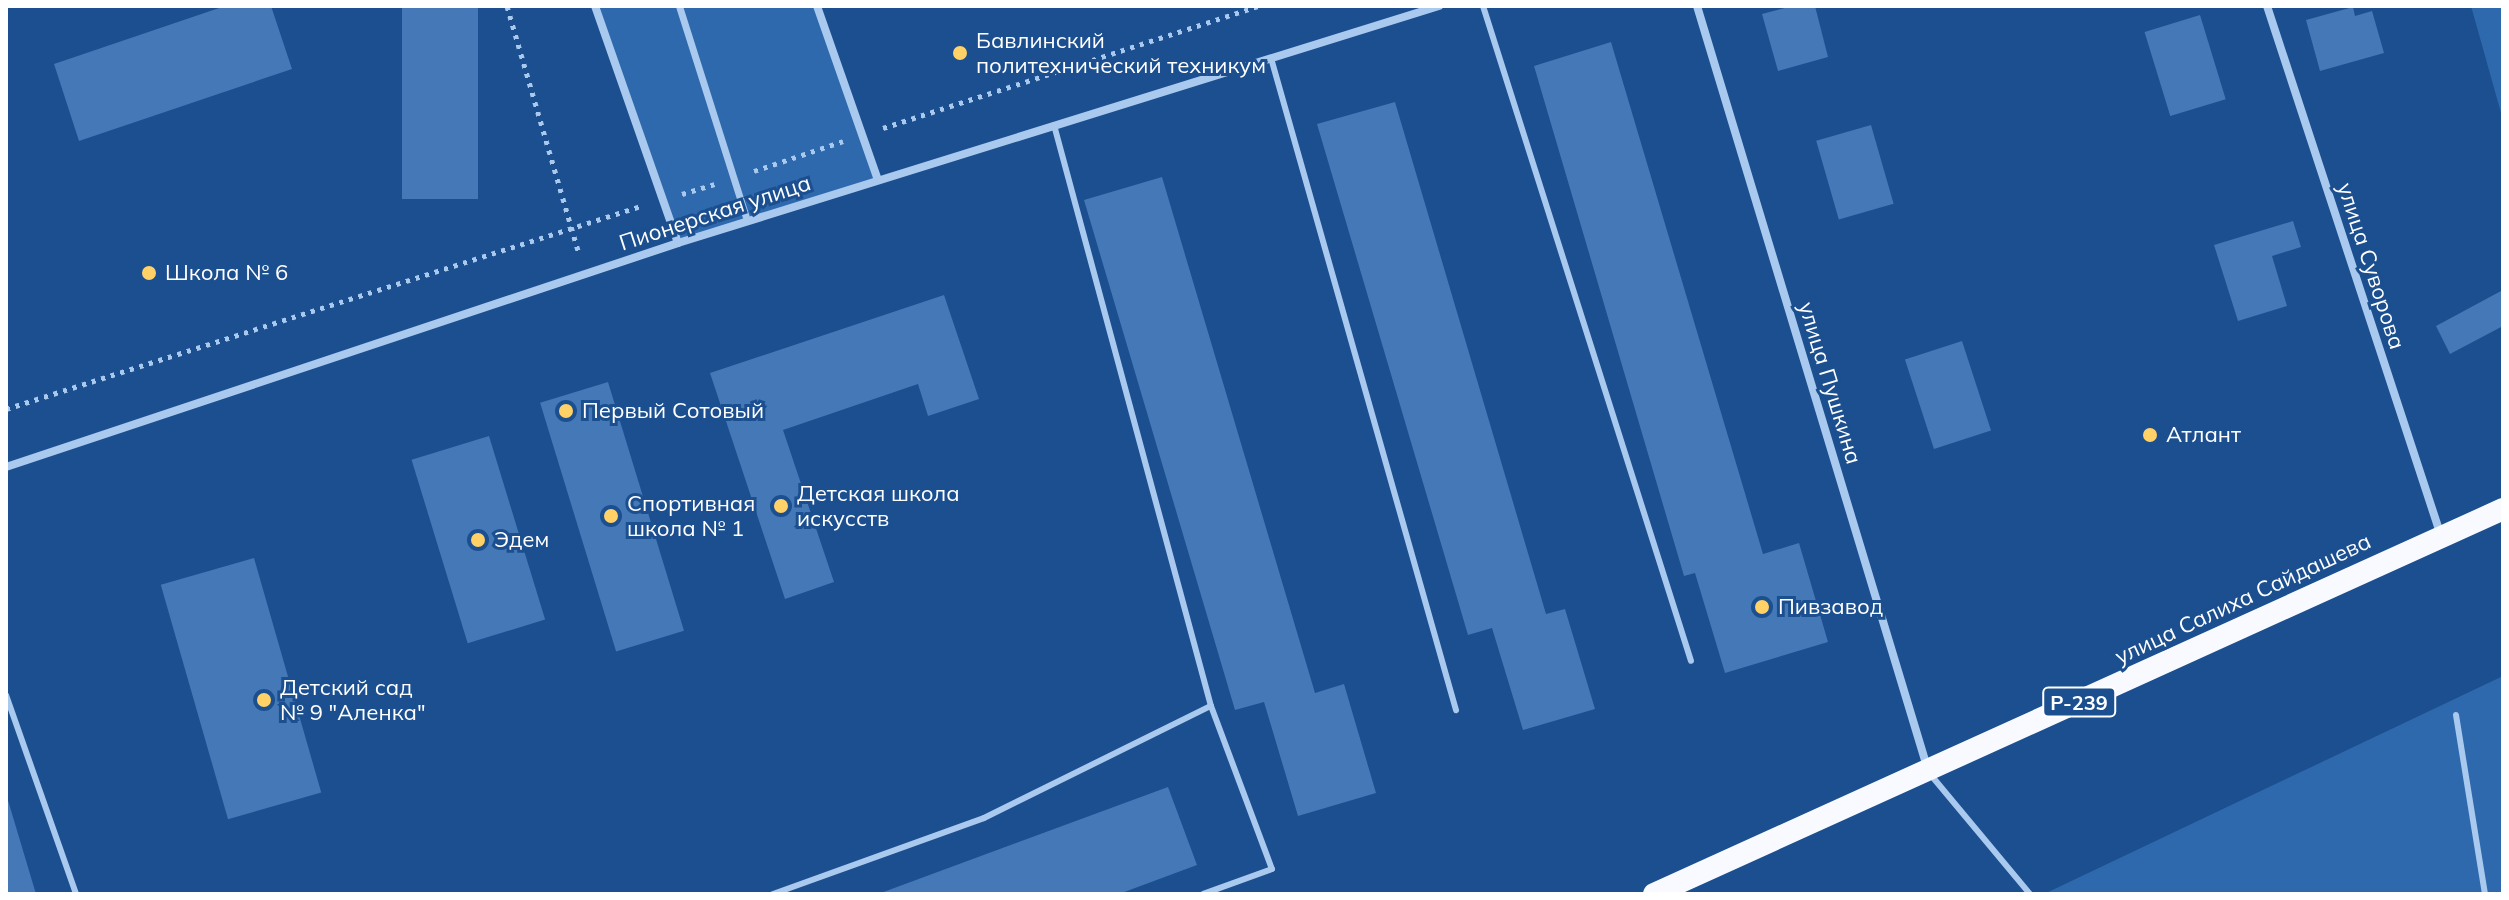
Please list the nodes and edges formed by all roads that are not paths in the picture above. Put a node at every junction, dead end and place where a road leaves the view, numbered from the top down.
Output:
1 (595, 6) edge
2 (679, 6) edge
3 (817, 6) edge
4 (1439, 6) edge
5 (1483, 6) edge
6 (1697, 6) edge
7 (2267, 6) edge
8 (1271, 58) junction
9 (1054, 125) junction
10 (878, 180) junction
11 (747, 221) junction
12 (678, 243) junction
13 (6, 467) edge
14 (2503, 509) edge
15 (2441, 537) junction
16 (1691, 661) dead end
17 (6, 695) edge
18 (1211, 706) junction
19 (1456, 710) dead end
20 (2456, 715) dead end
21 (1928, 771) junction
22 (76, 894) edge
23 (773, 894) edge
24 (1203, 894) edge
25 (1654, 894) edge
26 (2030, 894) edge
27 (2485, 894) edge

1 - 12 street
2 - 11 street
3 - 10 street
4 - 8 street, Пионерская улица
5 - 16 lane
6 - 21 street, улица Пушкина
7 - 15 street, улица Суворова
8 - 9 street, Пионерская улица
8 - 19 lane
9 - 10 street, Пионерская улица
9 - 18 lane
10 - 11 street, Пионерская улица
11 - 12 street, Пионерская улица
12 - 13 street, Пионерская улица
14 - 15 highway, улица Салиха Сайдашева / Р-239
15 - 21 highway, улица Салиха Сайдашева / Р-239
17 - 22 lane
18 - 23 lane
18 - 24 lane
20 - 27 lane
21 - 25 highway, улица Салиха Сайдашева / Р-239
21 - 26 lane

